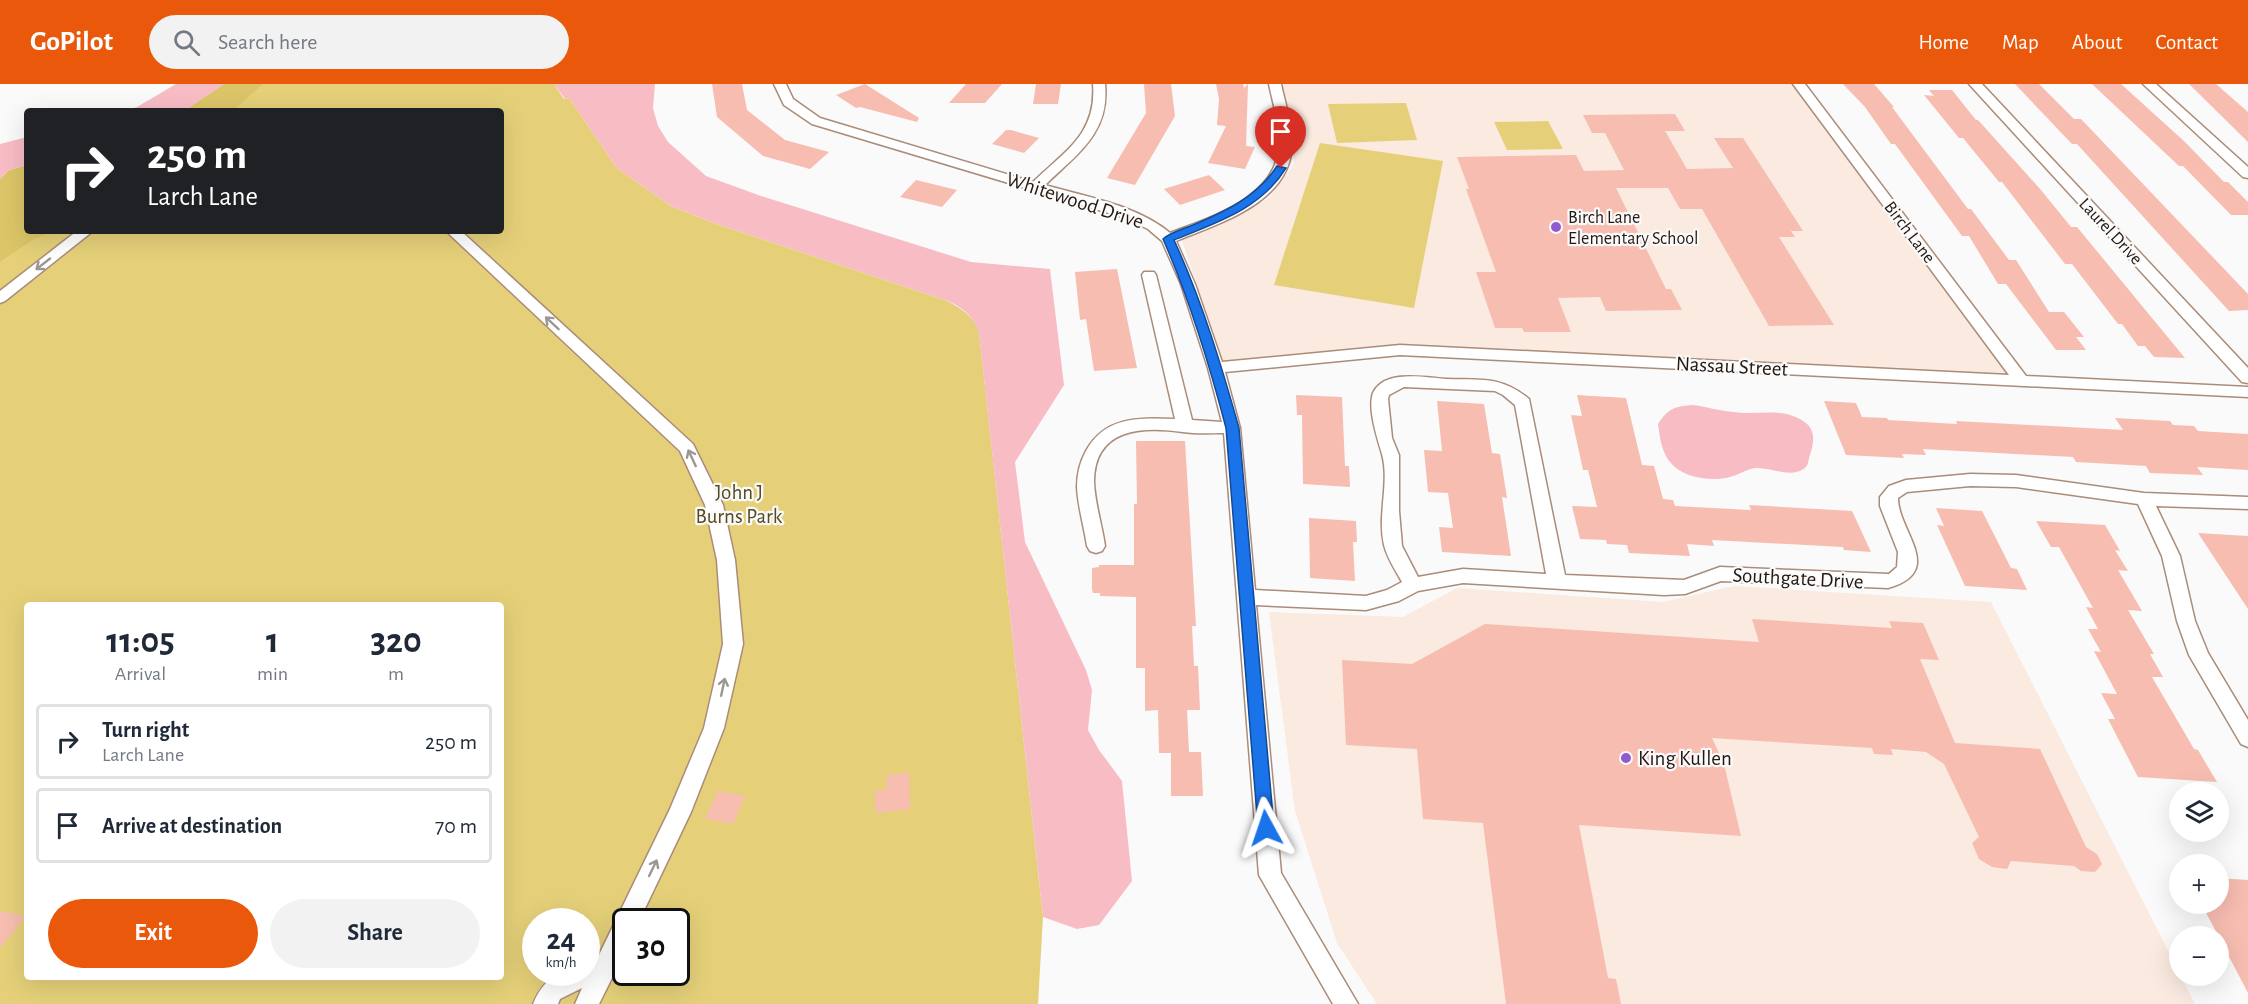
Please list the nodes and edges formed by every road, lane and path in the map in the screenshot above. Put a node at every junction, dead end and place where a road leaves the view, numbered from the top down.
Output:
1 (780, 84) edge
2 (1099, 84) edge
3 (1275, 84) edge
4 (1799, 84) edge
5 (1975, 84) edge
6 (2149, 84) edge
7 (2248, 174) edge
8 (1036, 186) junction
9 (82, 234) edge
10 (456, 234) edge
11 (1168, 239) junction
12 (1149, 275) dead end
13 (0, 298) edge
14 (1216, 368) junction
15 (2248, 378) edge
16 (2022, 381) junction
17 (2248, 392) edge
18 (1185, 427) junction
19 (1232, 428) junction
20 (2144, 499) junction
21 (2248, 503) edge
22 (1096, 546) dead end
23 (1557, 582) junction
24 (1413, 585) junction
25 (1247, 597) junction
26 (2248, 738) edge
27 (633, 908) edge
28 (612, 952) edge
29 (607, 963) junction
30 (545, 1004) edge
31 (587, 1004) edge
32 (1346, 1004) edge

1 - 8 street, Whitewood Drive
2 - 8 street
3 - 11 street
4 - 16 street, Birch Lane
5 - 15 street, Laurel Drive
6 - 7 street
8 - 11 street, Whitewood Drive
9 -> 13 street
27 -> 10 street
11 - 14 street, Whitewood Drive
12 - 18 street
14 - 16 street, Nassau Street
14 - 19 street, Whitewood Drive
16 - 17 street, Nassau Street
18 - 19 street
18 - 22 street
19 - 25 street, Whitewood Drive
20 - 21 street
20 - 23 street, Southgate Drive
20 - 26 street
23 - 24 street, Southgate Drive
23 - 24 street
24 - 25 street, Southgate Drive
25 - 32 street, Whitewood Drive
28 - 29 street
29 - 30 street
29 - 31 street

